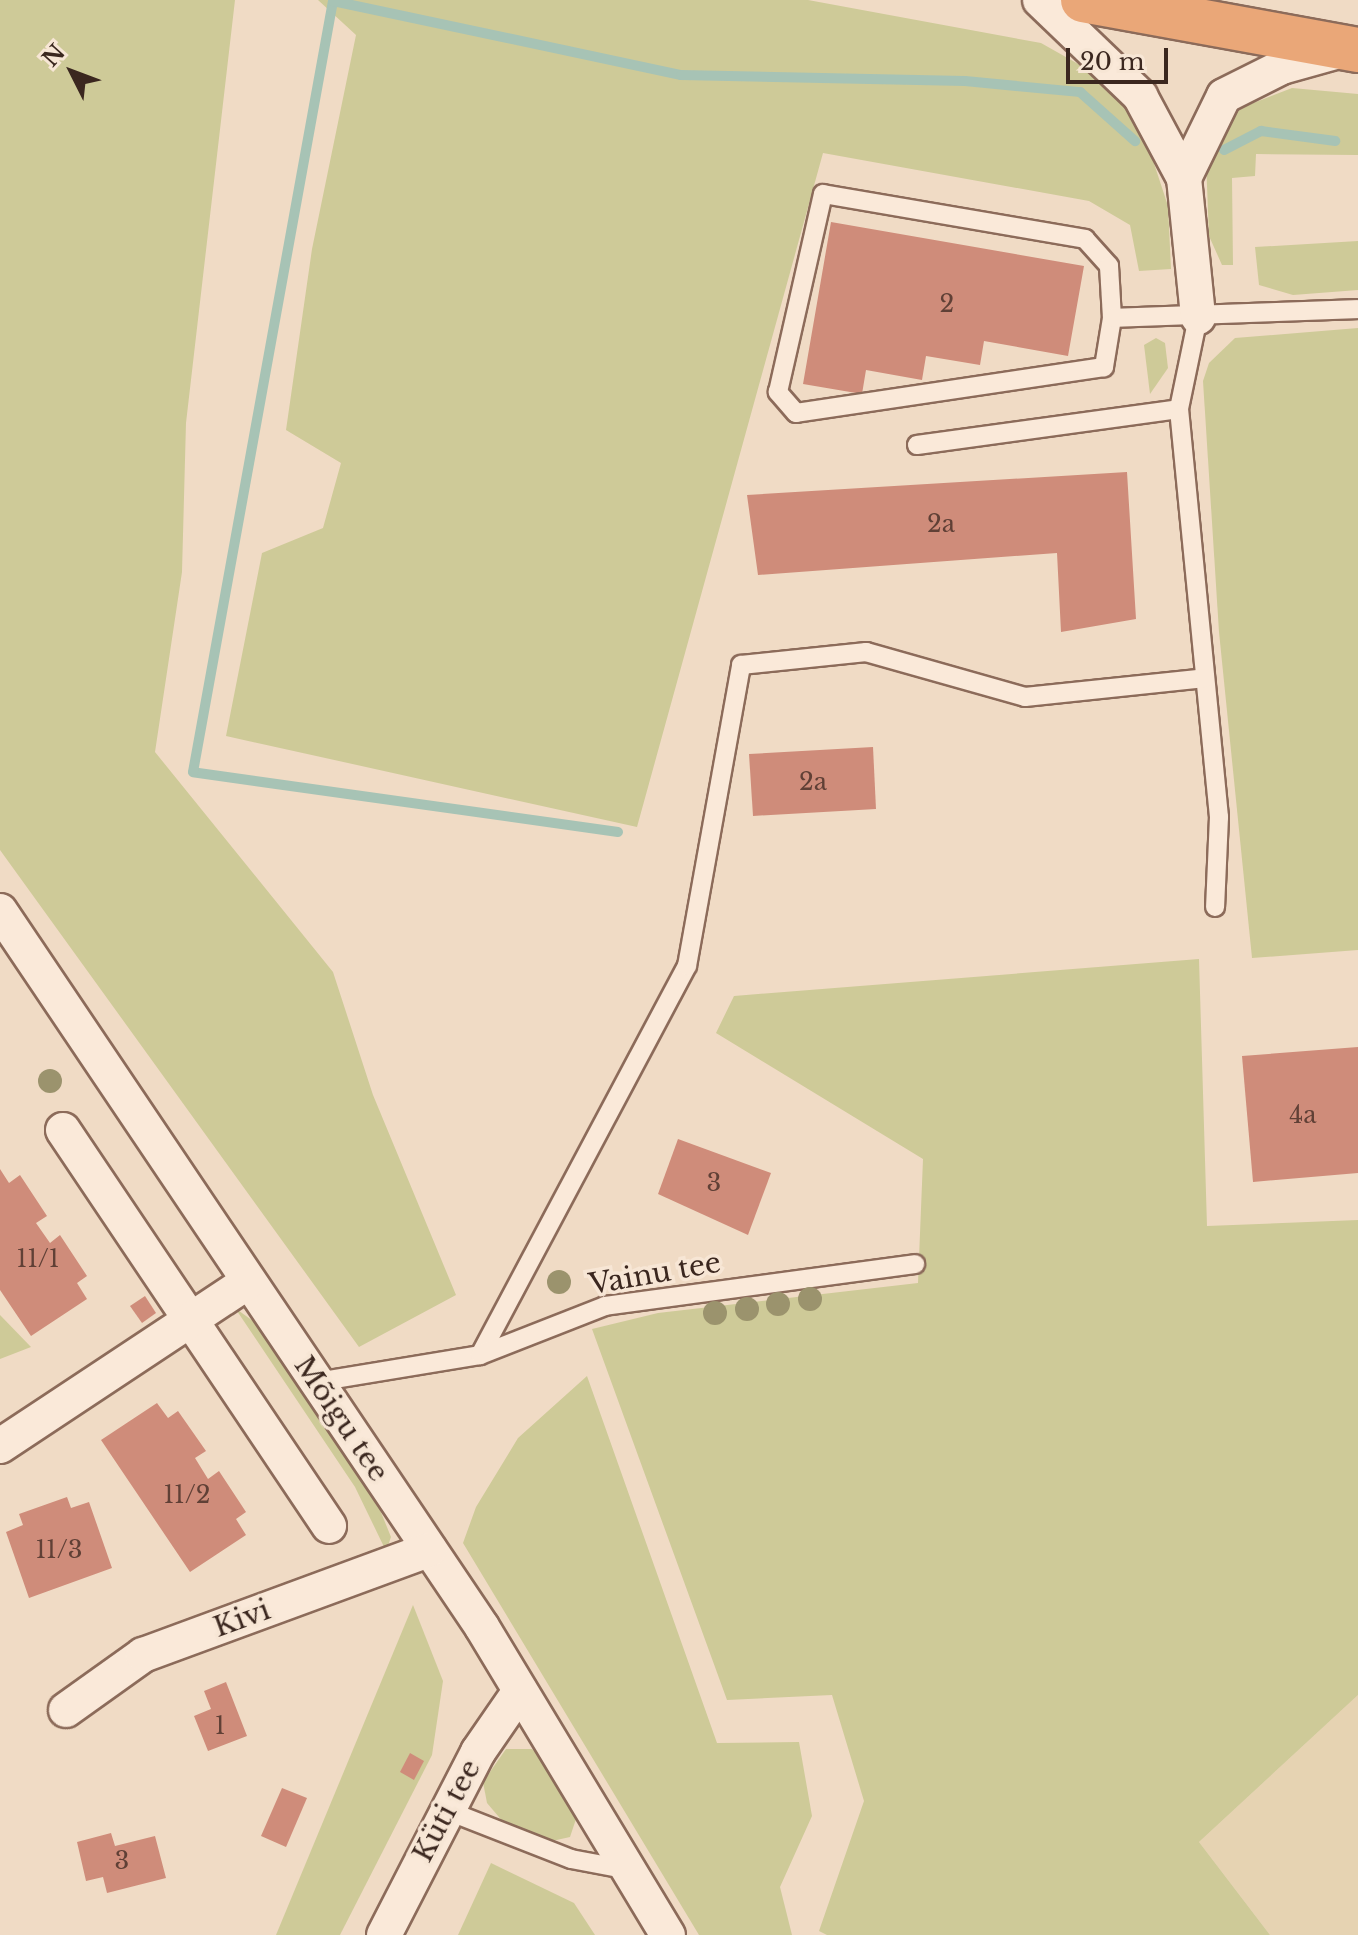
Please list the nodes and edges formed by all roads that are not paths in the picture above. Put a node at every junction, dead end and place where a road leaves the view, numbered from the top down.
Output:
1 (1040, 0) edge
2 (1083, 0) edge
3 (1353, 49) edge
4 (1184, 178) junction
5 (1358, 309) edge
6 (1198, 317) junction
7 (1112, 318) junction
8 (1179, 409) junction
9 (917, 445) dead end
10 (1205, 678) junction
11 (1215, 907) dead end
12 (0, 911) edge
13 (63, 1130) dead end
14 (915, 1264) dead end
15 (248, 1282) junction
16 (192, 1319) junction
17 (480, 1355) junction
18 (317, 1382) junction
19 (0, 1446) edge
20 (329, 1526) dead end
21 (429, 1550) junction
22 (520, 1691) junction
23 (66, 1710) dead end
24 (446, 1810) junction
25 (629, 1870) junction
26 (384, 1935) edge
27 (668, 1935) edge

1 - 4 street
2 - 3 highway
3 - 4 street
4 - 6 street
5 - 6 lane
6 - 7 lane
6 - 8 lane
7 - 7 lane
8 - 9 lane
8 - 10 lane
10 - 11 lane
10 - 17 lane
12 - 15 street, Mõigu tee
13 - 16 street
14 - 17 lane, Vainu tee
15 - 16 street
15 - 18 street, Mõigu tee
16 - 19 street
16 - 20 street
17 - 18 lane, Vainu tee
18 - 21 street, Mõigu tee
21 - 22 street, Mõigu tee
21 - 23 street, Kivi
22 - 24 street, Küti tee
22 - 25 street, Mõigu tee
24 - 25 lane
24 - 26 street, Küti tee
25 - 27 street, Mõigu tee

